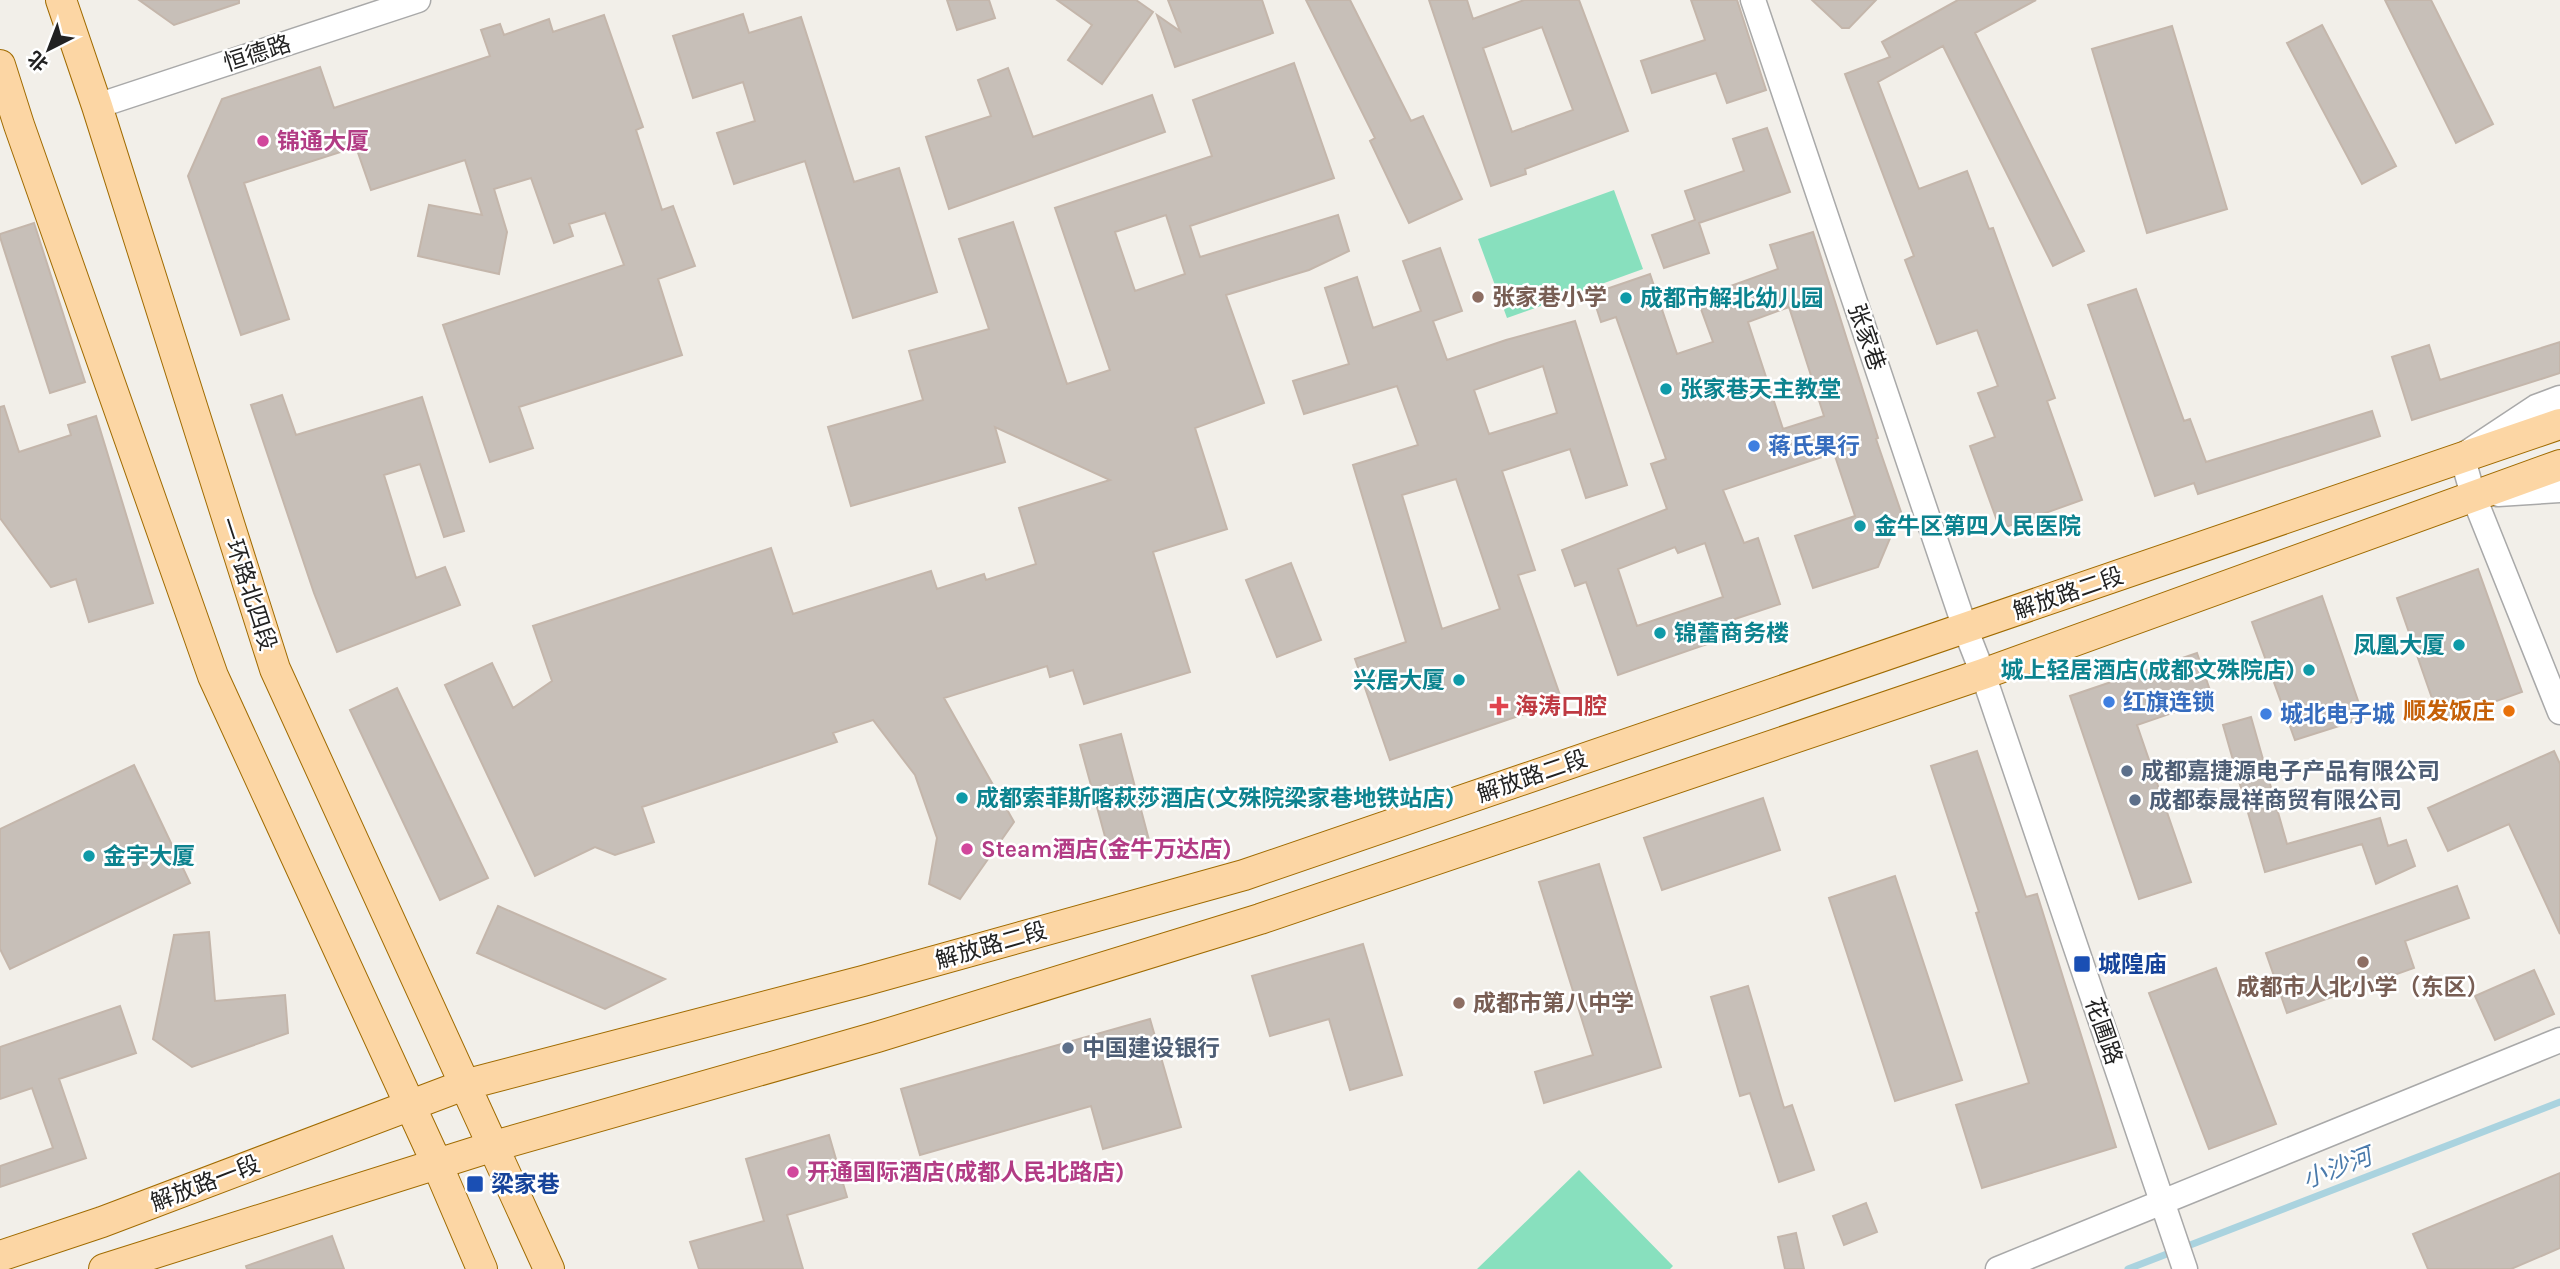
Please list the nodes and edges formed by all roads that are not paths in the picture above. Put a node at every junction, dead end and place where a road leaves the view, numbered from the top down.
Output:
1 (61, 0) edge
2 (418, 0) edge
3 (1753, 0) edge
4 (0, 65) edge
5 (97, 106) junction
6 (10, 128) edge
7 (2560, 398) edge
8 (2560, 424) edge
9 (2462, 456) junction
10 (2560, 465) edge
11 (2560, 490) edge
12 (2473, 495) junction
13 (1965, 628) junction
14 (1983, 674) junction
15 (2560, 712) edge
16 (2560, 1040) edge
17 (464, 1085) junction
18 (409, 1105) junction
19 (491, 1147) junction
20 (437, 1164) junction
21 (2166, 1212) junction
22 (0, 1256) edge
23 (103, 1269) edge
24 (482, 1269) edge
25 (549, 1269) edge
26 (1998, 1269) edge
27 (2185, 1269) edge

1 - 5 main road, 一环路北四段
2 - 5 street, 恒德路
3 - 13 street, 张家巷
4 - 6 main road
5 - 17 main road, 一环路北四段
6 - 18 main road
7 - 9 street
8 - 9 main road, 解放路二段
9 - 12 street
9 - 13 main road, 解放路二段
10 - 12 main road, 解放路二段
11 - 12 street
12 - 14 main road, 解放路二段
12 - 15 street
13 - 14 street, 张家巷
13 - 17 main road, 解放路二段
14 - 19 main road, 解放路二段
14 - 21 street, 花圃路
16 - 21 street
17 - 18 main road, 解放路二段
17 - 19 main road, 一环路北四段
18 - 20 main road
18 - 22 main road, 解放路一段
19 - 20 main road, 解放路一段
19 - 25 main road, 一环路北四段
20 - 23 main road, 解放路一段
20 - 24 main road
21 - 26 street
21 - 27 street, 花圃路

